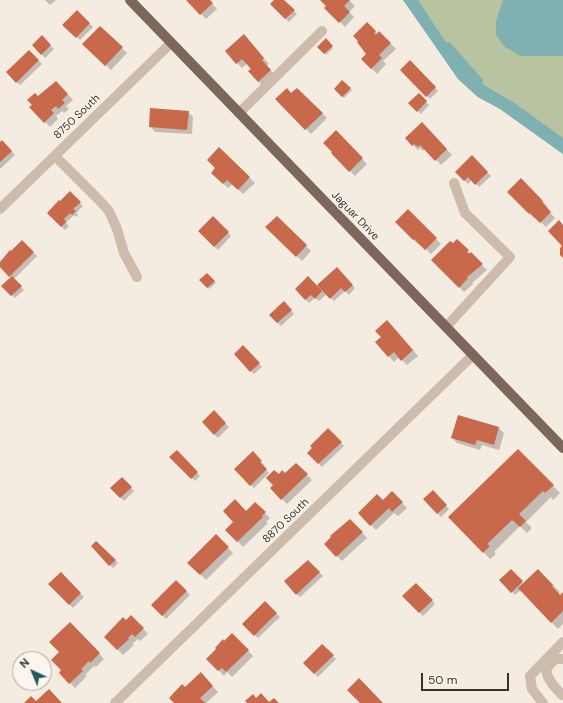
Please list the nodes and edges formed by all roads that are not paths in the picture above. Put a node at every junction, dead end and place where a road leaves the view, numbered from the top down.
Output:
1 (130, 0) edge
2 (322, 31) dead end
3 (171, 43) junction
4 (239, 113) junction
5 (54, 156) junction
6 (454, 183) dead end
7 (0, 209) edge
8 (137, 278) dead end
9 (446, 327) junction
10 (474, 356) junction
11 (563, 448) edge
12 (563, 642) edge
13 (563, 659) edge
14 (562, 695) edge
15 (115, 703) edge
16 (543, 703) edge

1 - 3 main road, Jaguar Drive
2 - 4 street
3 - 4 main road, Jaguar Drive
3 - 5 street, 8750 South
4 - 9 main road, Jaguar Drive
5 - 7 street, 8750 South
5 - 8 street
6 - 9 street
9 - 10 main road, Jaguar Drive
10 - 11 main road, Jaguar Drive
10 - 15 street, 8870 South
12 - 16 street
13 - 14 street

